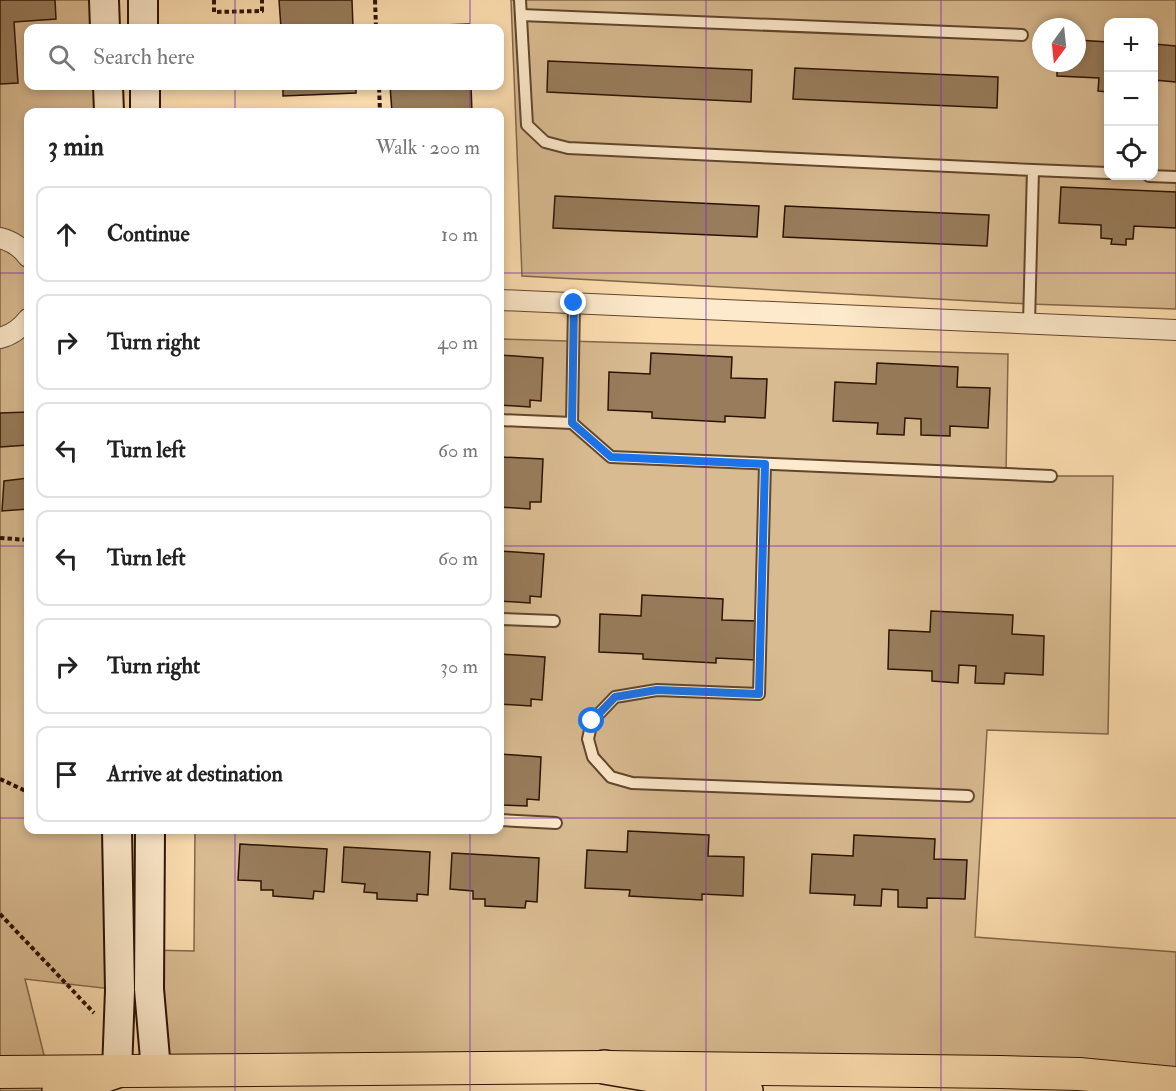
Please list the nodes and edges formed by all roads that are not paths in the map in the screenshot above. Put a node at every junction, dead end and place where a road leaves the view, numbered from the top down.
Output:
1 (104, 0) edge
2 (143, 0) edge
3 (520, 0) edge
4 (521, 15) junction
5 (105, 24) edge
6 (143, 24) edge
7 (1022, 35) dead end
8 (108, 90) edge
9 (145, 90) edge
10 (109, 108) edge
11 (145, 108) edge
12 (1033, 170) junction
13 (1104, 173) edge
14 (1158, 176) edge
15 (1176, 177) edge
16 (0, 238) edge
17 (24, 251) edge
18 (504, 300) edge
19 (574, 303) junction
20 (1029, 323) junction
21 (24, 324) edge
22 (1176, 330) edge
23 (0, 338) edge
24 (504, 420) edge
25 (572, 423) junction
26 (765, 464) junction
27 (1051, 476) dead end
28 (504, 619) edge
29 (554, 621) dead end
30 (968, 796) dead end
31 (504, 820) edge
32 (555, 823) dead end
33 (117, 834) edge
34 (150, 834) edge
35 (604, 1067) junction
36 (156, 1070) junction
37 (117, 1071) junction
38 (0, 1072) edge
39 (1176, 1083) edge
40 (59, 1091) edge
41 (747, 1091) edge

1 - 5 street
2 - 6 street
3 - 4 lane
4 - 7 lane
4 - 12 lane
8 - 10 street
9 - 11 street
12 - 13 lane
12 - 20 lane
14 - 15 lane
16 - 17 street
18 - 19 street
19 - 20 street
19 - 25 lane
20 - 22 street
21 - 23 street
24 - 25 lane
25 - 26 lane
26 - 27 lane
26 - 30 lane
28 - 29 lane
31 - 32 lane
33 - 37 street
34 - 36 street
35 - 36 main road
35 - 39 main road
35 - 41 highway
36 - 37 main road
37 - 38 main road
37 - 40 highway

